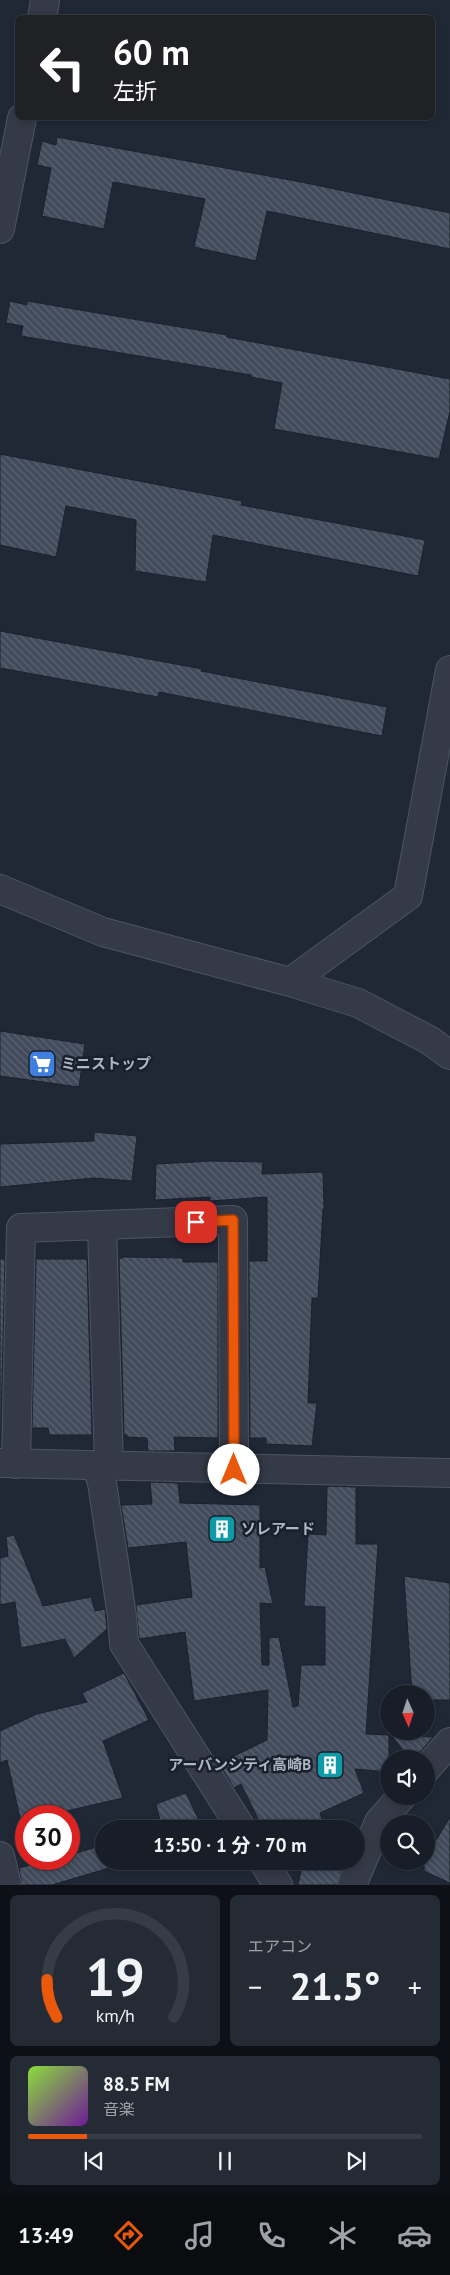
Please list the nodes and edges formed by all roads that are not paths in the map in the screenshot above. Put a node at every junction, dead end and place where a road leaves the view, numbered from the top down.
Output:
1 (46, 0) edge
2 (43, 15) edge
3 (22, 120) edge
4 (0, 229) edge
5 (450, 670) edge
6 (0, 889) edge
7 (290, 982) junction
8 (450, 1055) edge
9 (102, 1225) junction
10 (8, 1463) edge
11 (103, 1466) junction
12 (234, 1470) junction
13 (450, 1473) edge
14 (450, 1742) edge
15 (435, 1758) edge
16 (394, 1805) edge
17 (236, 1820) edge
18 (269, 1870) edge
19 (278, 1885) edge
20 (352, 1885) edge

1 - 2 street
3 - 4 street
5 - 7 street
6 - 7 street
7 - 8 street
9 - 10 street
9 - 11 street
9 - 12 street
10 - 11 street
11 - 12 street
11 - 17 street
12 - 13 street
14 - 15 street
16 - 20 street
18 - 19 street

